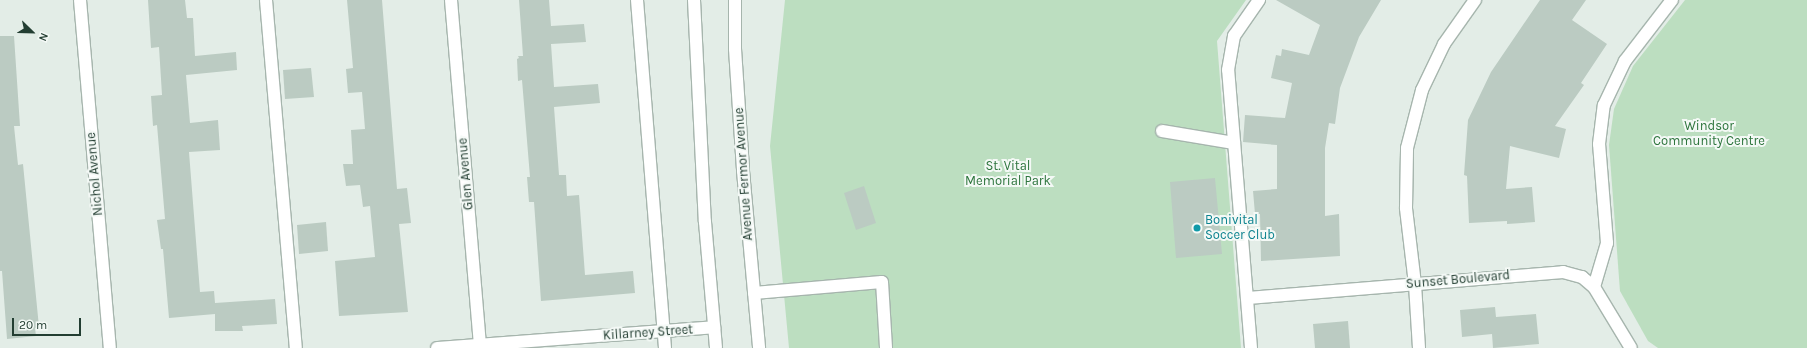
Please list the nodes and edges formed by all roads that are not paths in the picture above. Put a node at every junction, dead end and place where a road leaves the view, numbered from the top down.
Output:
1 (80, 0) edge
2 (266, 0) edge
3 (451, 0) edge
4 (637, 0) edge
5 (694, 0) edge
6 (734, 0) edge
7 (1259, 0) edge
8 (1475, 0) edge
9 (1672, 0) edge
10 (1162, 131) dead end
11 (1234, 143) junction
12 (1415, 284) junction
13 (1594, 287) junction
14 (754, 293) junction
15 (1248, 298) junction
16 (714, 327) junction
17 (664, 332) junction
18 (480, 346) edge
19 (110, 348) edge
20 (296, 348) edge
21 (437, 348) edge
22 (665, 348) edge
23 (716, 348) edge
24 (759, 348) edge
25 (886, 348) edge
26 (1251, 348) edge
27 (1419, 348) edge
28 (1631, 348) edge

1 - 19 street, Nichol Avenue
2 - 20 street
3 - 18 street, Glen Avenue
4 - 17 street
5 - 16 street
6 - 14 street, Avenue Fermor Avenue
7 - 11 street
8 - 12 street
9 - 13 street
10 - 11 street
11 - 15 street
12 - 13 street, Sunset Boulevard
12 - 15 street, Sunset Boulevard
12 - 27 street
13 - 28 street, Sunset Boulevard
14 - 24 street, Avenue Fermor Avenue
14 - 25 street
15 - 26 street
16 - 17 street, Killarney Street
16 - 23 street
17 - 18 street, Killarney Street
17 - 22 street
18 - 21 street, Killarney Street

